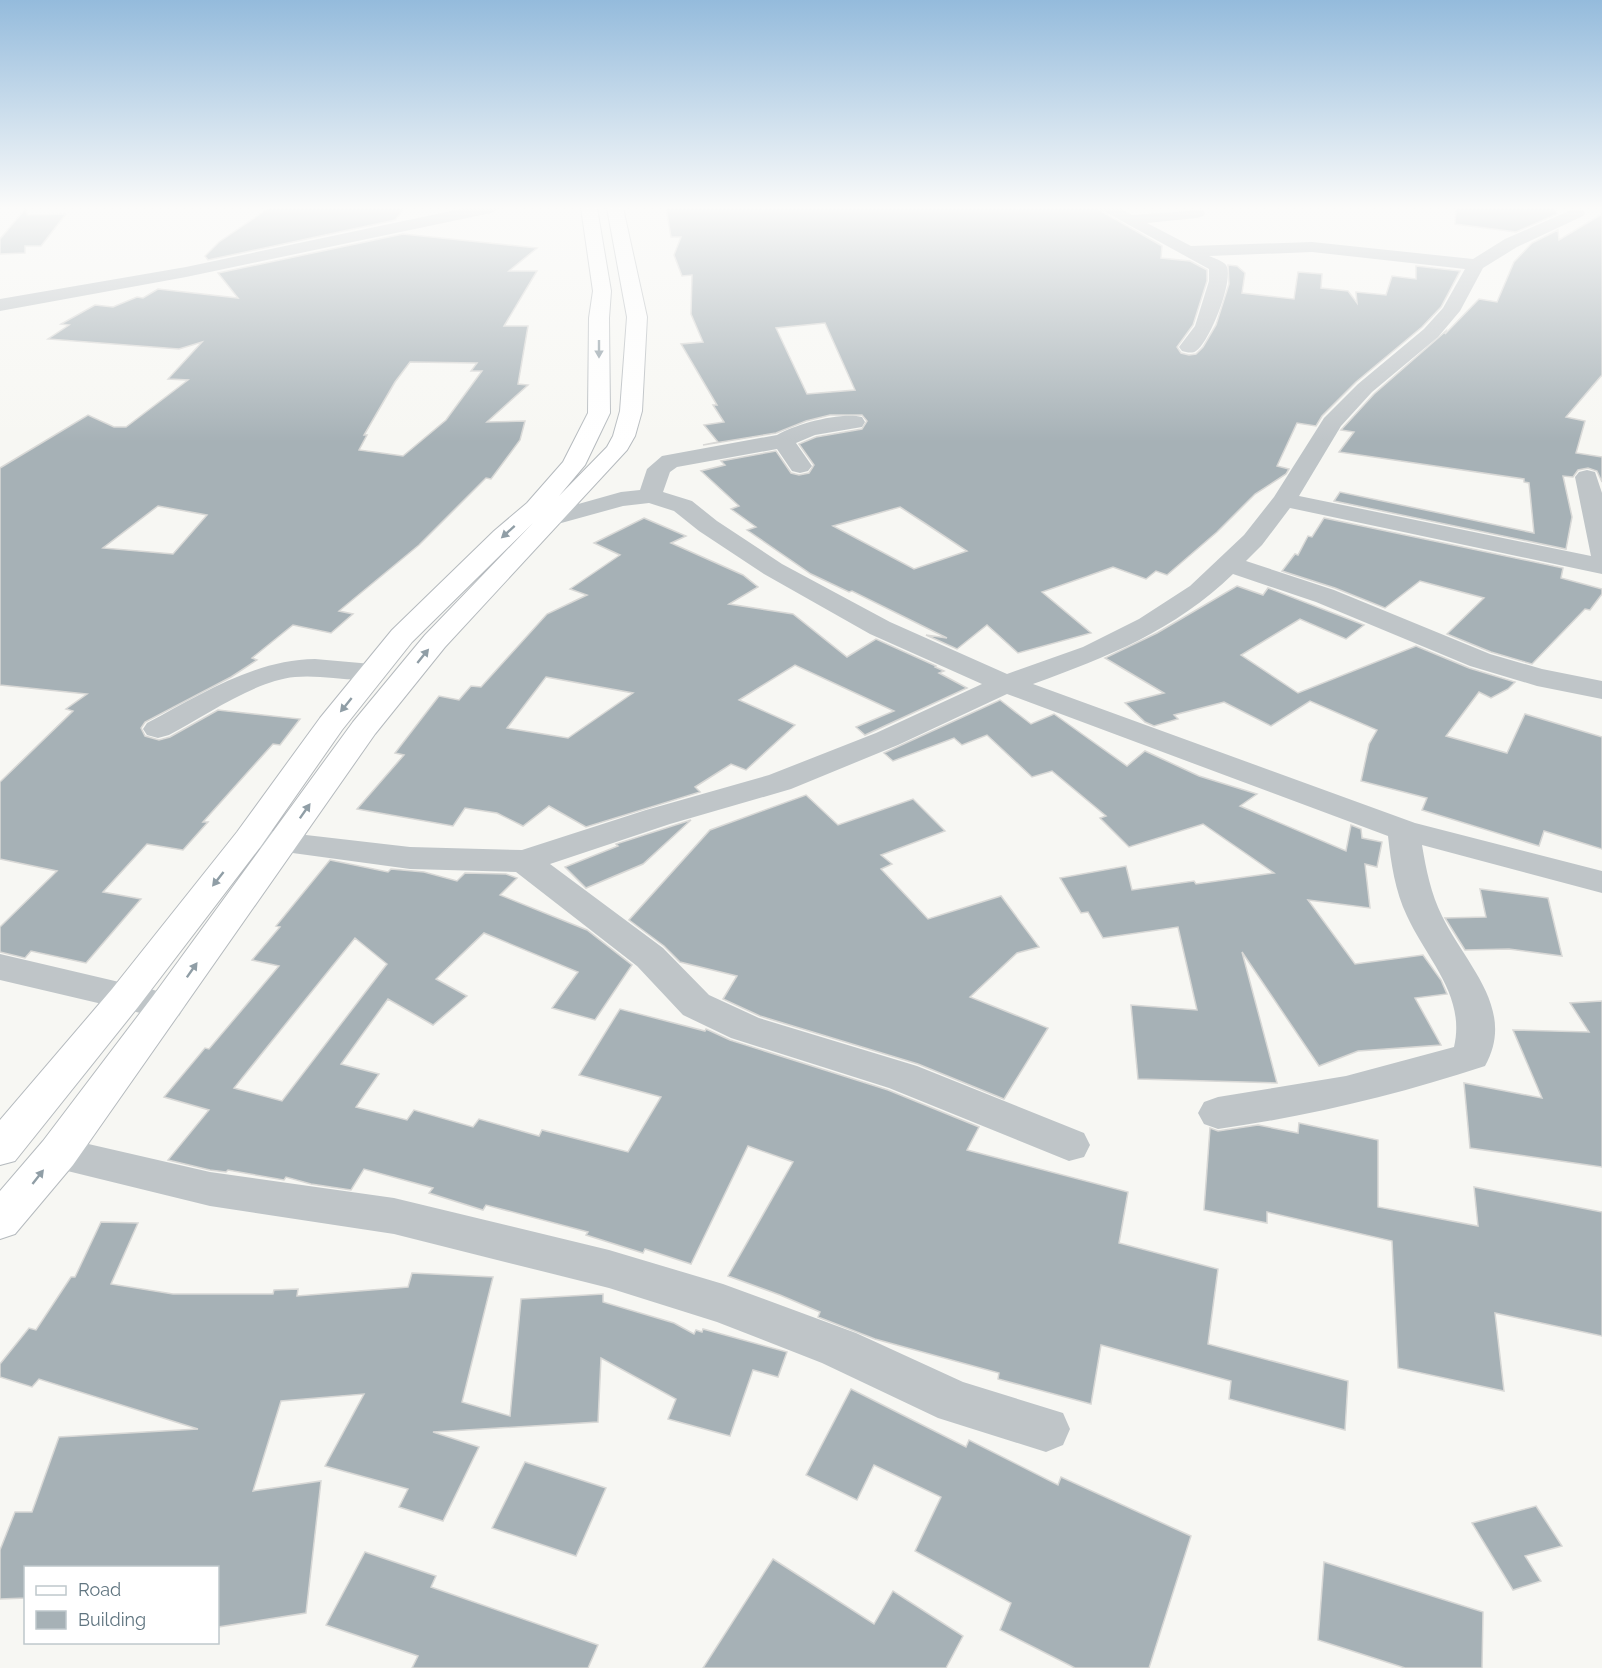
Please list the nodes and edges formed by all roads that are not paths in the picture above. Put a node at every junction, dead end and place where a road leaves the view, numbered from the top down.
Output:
1 (105, 286) edge
2 (601, 286) edge
3 (632, 286) edge
4 (1216, 286) edge
5 (1465, 286) edge
6 (0, 305) edge
7 (1189, 347) dead end
8 (854, 422) dead end
9 (783, 441) junction
10 (800, 466) dead end
11 (1587, 477) dead end
12 (650, 496) junction
13 (1284, 500) junction
14 (545, 513) junction
15 (1602, 551) edge
16 (1228, 564) junction
17 (1602, 566) edge
18 (373, 671) junction
19 (1006, 684) junction
20 (1602, 690) edge
21 (158, 729) dead end
22 (1404, 830) junction
23 (249, 838) junction
24 (283, 842) junction
25 (524, 861) junction
26 (1602, 882) edge
27 (0, 967) edge
28 (125, 999) junction
29 (166, 1006) junction
30 (1218, 1113) dead end
31 (1069, 1145) dead end
32 (0, 1149) edge
33 (58, 1153) junction
34 (0, 1221) edge
35 (1046, 1429) dead end

1 - 6 street
2 -> 14 main road
3 - 14 main road
4 - 7 street
5 - 13 street
8 - 9 street
9 - 10 street
9 - 12 street
11 - 15 street
12 - 14 street
12 - 19 street
13 - 16 street
13 - 17 street
14 -> 18 main road
24 -> 14 main road
16 - 19 street
16 - 20 street
18 - 21 street
18 -> 23 main road
19 - 22 street
19 - 25 street
22 - 26 street
22 - 30 street
23 - 24 street
23 -> 28 main road
24 - 25 street
29 -> 24 main road
25 - 31 street
27 - 28 street
28 - 29 street
28 - 32 main road
29 - 33 main road
34 -> 33 main road
33 - 35 street

